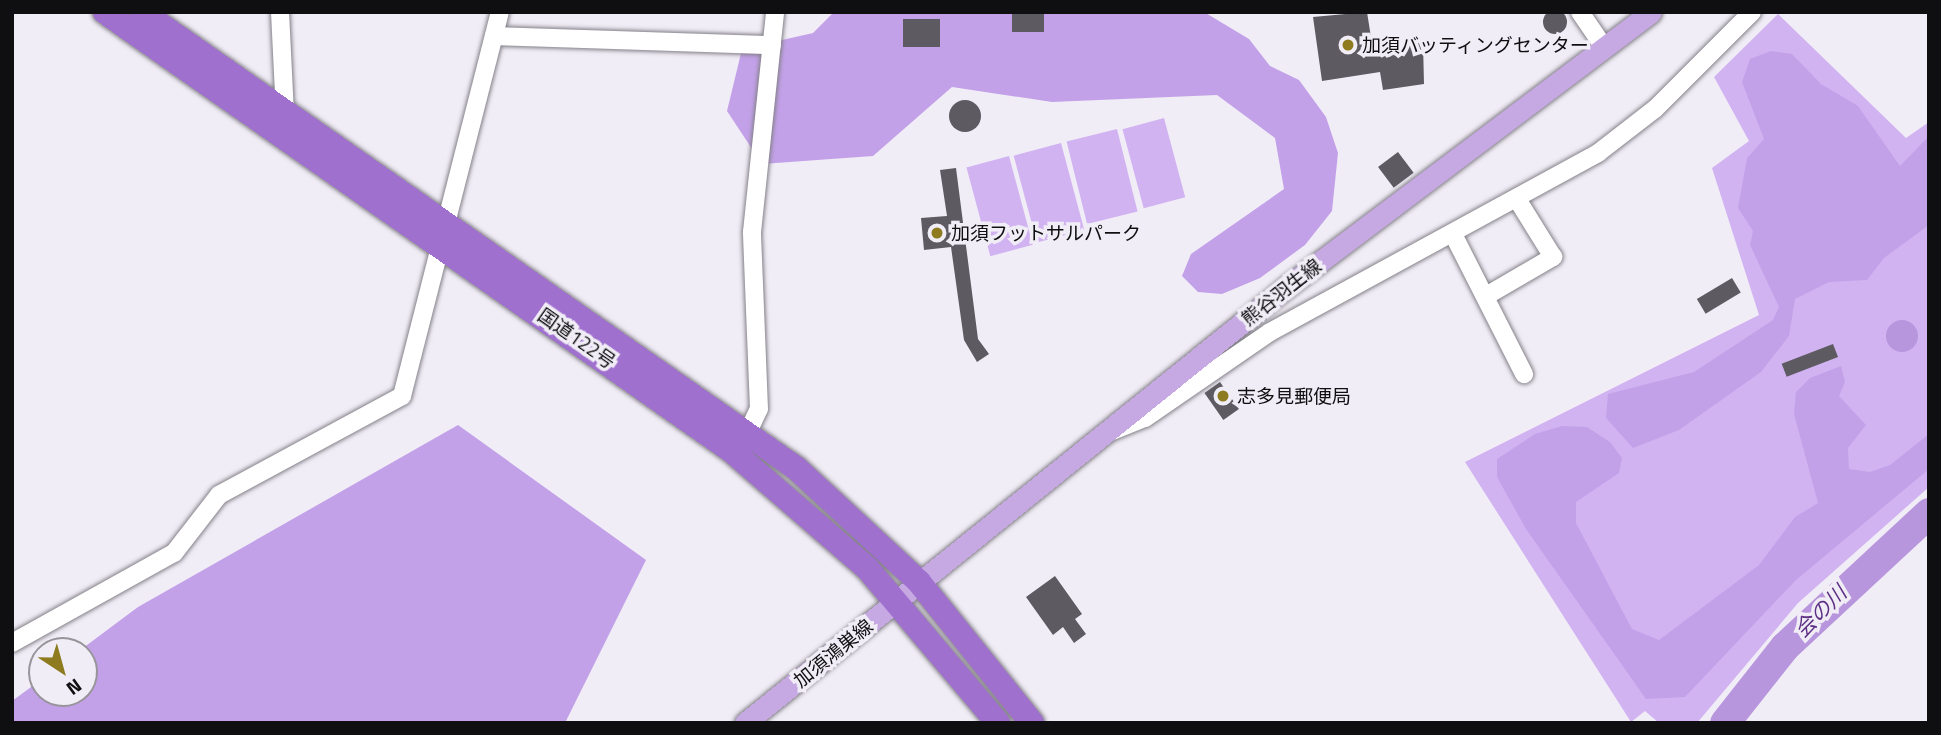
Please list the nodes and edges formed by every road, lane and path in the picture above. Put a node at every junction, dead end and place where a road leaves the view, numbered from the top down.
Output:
1 (105, 12) edge
2 (142, 12) edge
3 (280, 12) edge
4 (500, 12) edge
5 (775, 12) edge
6 (1580, 12) edge
7 (1651, 12) edge
8 (1752, 12) edge
9 (494, 36) junction
10 (772, 45) junction
11 (1604, 47) junction
12 (285, 113) junction
13 (1517, 200) junction
14 (443, 230) junction
15 (1454, 236) junction
16 (1486, 296) junction
17 (1524, 374) dead end
18 (749, 430) junction
19 (1100, 435) junction
20 (919, 582) junction
21 (897, 600) junction
22 (12, 643) edge
23 (746, 723) edge
24 (998, 723) edge
25 (1031, 723) edge

1 - 14 highway, 国道122号
2 - 12 highway, 国道122号
3 - 12 street
4 - 9 street
5 - 10 street
6 - 11 street
7 - 11 main road, 熊谷羽生線
8 - 13 street
9 - 10 street
9 - 14 street
10 - 18 street
11 - 19 main road, 熊谷羽生線
12 - 14 highway, 国道122号
13 - 15 street
13 - 16 street
14 - 18 highway, 国道122号
14 - 21 highway, 国道122号
14 - 22 street
15 - 16 street
15 - 19 street
16 - 17 street
18 - 20 highway, 国道122号
19 - 20 main road, 熊谷羽生線
20 - 21 main road, 加須鴻巣線
20 - 25 highway, 国道122号
21 - 23 main road, 加須鴻巣線
21 - 24 highway, 国道122号

